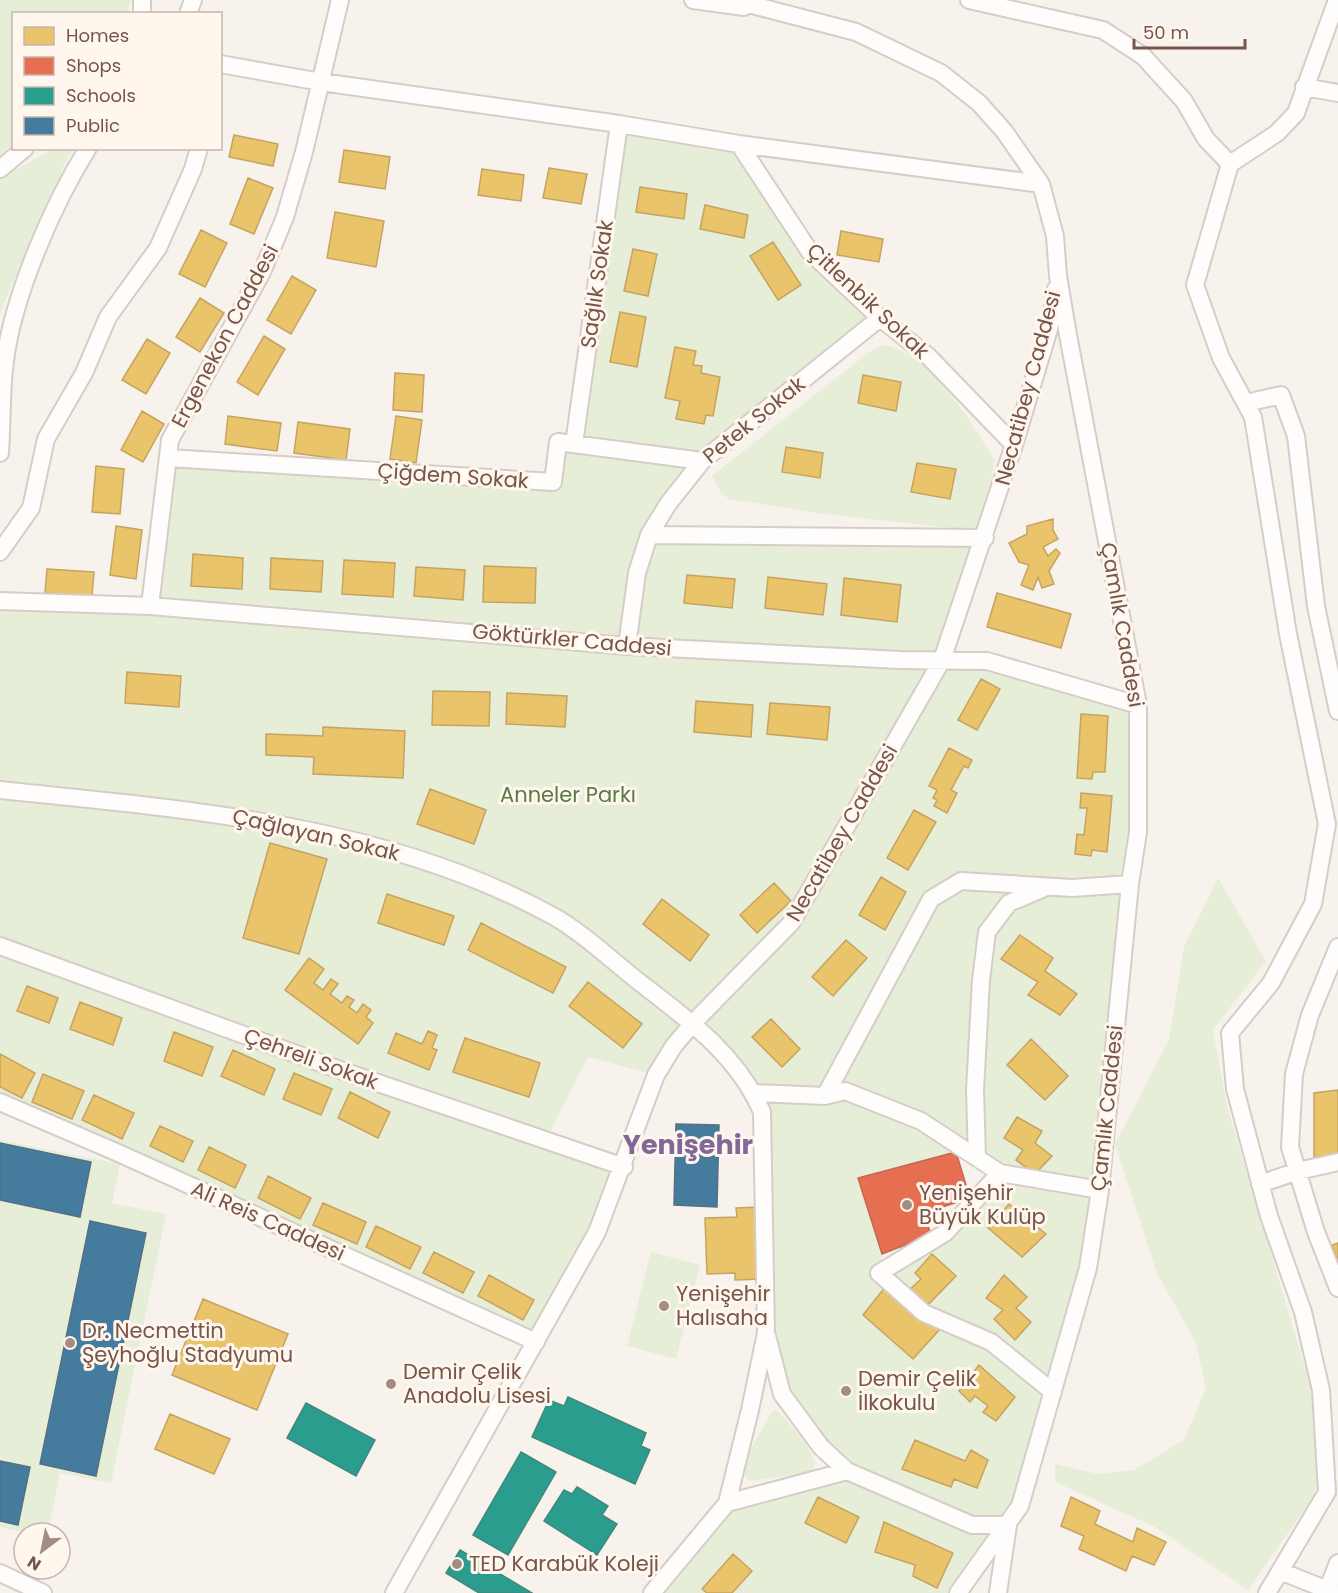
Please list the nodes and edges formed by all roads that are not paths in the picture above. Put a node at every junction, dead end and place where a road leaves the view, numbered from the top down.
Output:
1 (340, 0) edge
2 (693, 0) edge
3 (733, 0) edge
4 (969, 0) edge
5 (1337, 0) edge
6 (769, 11) junction
7 (222, 66) edge
8 (321, 82) junction
9 (1304, 87) junction
10 (1338, 93) edge
11 (620, 124) junction
12 (739, 144) junction
13 (23, 150) edge
14 (87, 150) edge
15 (198, 150) edge
16 (1230, 164) junction
17 (0, 169) edge
18 (1041, 184) junction
19 (1058, 276) junction
20 (880, 318) junction
21 (1246, 403) junction
22 (574, 444) junction
23 (1014, 445) junction
24 (0, 453) edge
25 (169, 458) junction
26 (702, 461) junction
27 (649, 535) junction
28 (985, 538) junction
29 (0, 552) edge
30 (0, 601) edge
31 (150, 606) junction
32 (627, 646) junction
33 (942, 660) junction
34 (1138, 705) junction
35 (1338, 711) edge
36 (0, 790) edge
37 (1332, 834) edge
38 (1130, 884) junction
39 (1072, 888) junction
40 (0, 946) edge
41 (1338, 947) edge
42 (693, 1023) junction
43 (754, 1093) junction
44 (825, 1096) junction
45 (0, 1102) edge
46 (977, 1158) junction
47 (1338, 1162) edge
48 (624, 1167) junction
49 (1298, 1171) junction
50 (1000, 1173) junction
51 (1260, 1184) junction
52 (1100, 1190) junction
53 (1338, 1288) edge
54 (766, 1333) junction
55 (536, 1342) junction
56 (1053, 1392) junction
57 (847, 1471) junction
58 (727, 1503) junction
59 (1008, 1525) junction
60 (1338, 1563) edge
61 (1280, 1571) junction
62 (0, 1573) edge
63 (1329, 1592) edge
64 (44, 1593) edge
65 (394, 1593) edge
66 (652, 1593) edge
67 (958, 1593) edge
68 (998, 1593) edge
69 (1267, 1593) edge

1 - 8 street, Ergenekon Caddesi
2 - 6 street
3 - 6 street, Çamlık Caddesi
4 - 16 street
5 - 9 street
6 - 18 street, Çamlık Caddesi
7 - 8 street
8 - 11 street
8 - 25 street, Ergenekon Caddesi
9 - 10 street
9 - 16 street
11 - 12 street
11 - 22 street, Sağlık Sokak
12 - 18 street
12 - 20 street, Çitlenbik Sokak
13 - 17 street
14 - 24 street
15 - 29 street
16 - 21 street
18 - 19 street, Çamlık Caddesi
19 - 23 street, Necatibey Caddesi
19 - 34 street, Çamlık Caddesi
20 - 23 street, Çitlenbik Sokak
20 - 26 street, Petek Sokak
21 - 35 street
21 - 37 street
22 - 25 street, Çiğdem Sokak
22 - 26 street
23 - 28 street, Necatibey Caddesi
25 - 31 street, Ergenekon Caddesi
26 - 27 street, Petek Sokak
27 - 28 street
27 - 32 street, Petek Sokak
28 - 33 street, Necatibey Caddesi
30 - 31 street, Göktürkler Caddesi
31 - 32 street, Göktürkler Caddesi
32 - 33 street, Göktürkler Caddesi
33 - 34 street, Göktürkler Caddesi
33 - 42 street, Necatibey Caddesi
34 - 38 street, Çamlık Caddesi
36 - 42 street, Çağlayan Sokak
37 - 51 street
38 - 39 street
38 - 52 street, Çamlık Caddesi
39 - 44 street
39 - 46 street
40 - 48 street, Çehreli Sokak
41 - 49 street
42 - 43 street, Çağlayan Sokak
42 - 48 street, Necatibey Caddesi
43 - 44 street
43 - 54 street
44 - 46 street
45 - 55 street, Ali Reis Caddesi
46 - 50 street
47 - 49 street
48 - 55 street, Necatibey Caddesi
49 - 51 street
49 - 53 street
50 - 52 street
50 - 56 street
51 - 61 street
52 - 56 street, Çamlık Caddesi
54 - 57 street
54 - 58 street
55 - 65 street, Necatibey Caddesi
56 - 59 street, Çamlık Caddesi
57 - 58 street
57 - 59 street
58 - 66 street
59 - 67 street, Çamlık Caddesi
59 - 68 street
60 - 63 street
61 - 63 street
61 - 69 street
62 - 64 street

